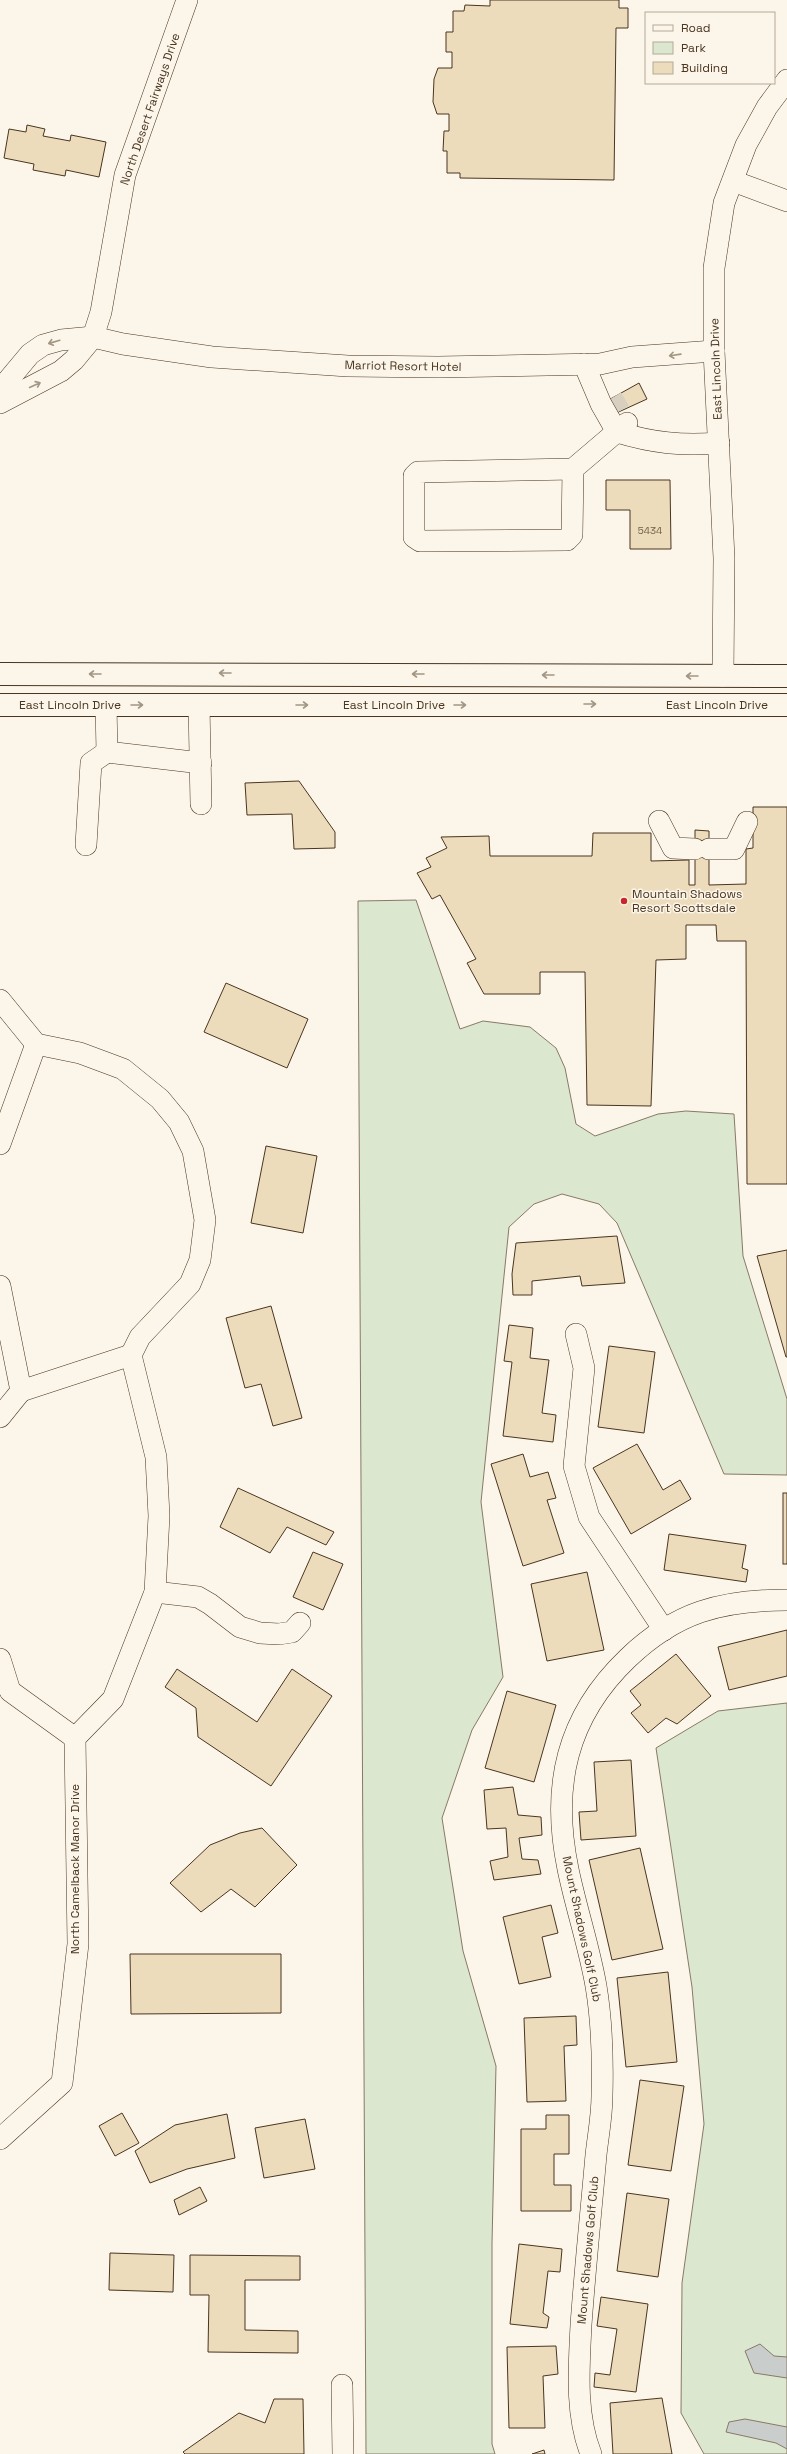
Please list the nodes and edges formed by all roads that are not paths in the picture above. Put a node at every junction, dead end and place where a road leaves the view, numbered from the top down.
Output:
1 (187, 0) edge
2 (787, 80) edge
3 (733, 181) junction
4 (787, 201) edge
5 (93, 337) junction
6 (714, 352) junction
7 (592, 364) junction
8 (0, 390) edge
9 (0, 403) edge
10 (619, 416) junction
11 (719, 443) junction
12 (573, 469) junction
13 (264, 673) junction
14 (0, 674) edge
15 (723, 676) junction
16 (779, 676) edge
17 (622, 704) junction
18 (0, 705) edge
19 (106, 705) junction
20 (199, 705) junction
21 (263, 705) junction
22 (787, 705) edge
23 (107, 752) junction
24 (201, 764) junction
25 (201, 804) dead end
26 (659, 821) dead end
27 (747, 822) dead end
28 (86, 845) dead end
29 (0, 1000) edge
30 (36, 1044) junction
31 (0, 1144) edge
32 (0, 1286) edge
33 (576, 1334) dead end
34 (131, 1355) junction
35 (21, 1391) junction
36 (0, 1418) edge
37 (155, 1592) junction
38 (787, 1600) edge
39 (300, 1623) dead end
40 (664, 1630) junction
41 (0, 1659) edge
42 (75, 1738) junction
43 (0, 2139) edge
44 (342, 2385) dead end
45 (343, 2454) edge
46 (591, 2454) edge

1 - 5 street, North Desert Fairways Drive
2 - 3 street, East Lincoln Drive
3 - 4 street
3 - 6 street, East Lincoln Drive
5 - 7 street, Marriot Resort Hotel
5 -> 8 street
9 -> 5 street, North Desert Fairways Drive
6 -> 7 street, Marriot Resort Hotel
6 - 11 street, East Lincoln Drive
7 - 10 street
7 - 10 street
10 - 11 street
10 - 12 street
11 - 15 street, East Lincoln Drive
12 - 12 street
13 -> 14 main road
15 -> 13 main road
13 - 21 main road
15 - 16 main road
16 - 17 main road
21 -> 17 main road, East Lincoln Drive
17 - 22 main road, East Lincoln Drive
18 - 19 main road, East Lincoln Drive
19 -> 20 main road, East Lincoln Drive
19 - 23 street
20 - 21 main road, East Lincoln Drive
20 - 24 street
23 - 24 street
23 - 28 street
24 - 25 street
26 - 27 street
29 - 30 street
30 - 31 street
30 - 34 street
32 - 35 street
33 - 40 street
34 - 35 street
34 - 37 street
35 - 36 street
37 - 39 street
37 - 42 street
38 - 40 street, Mount Shadows Golf Club
40 - 46 street, Mount Shadows Golf Club
41 - 42 street
42 - 43 street, North Camelback Manor Drive
44 - 45 street

